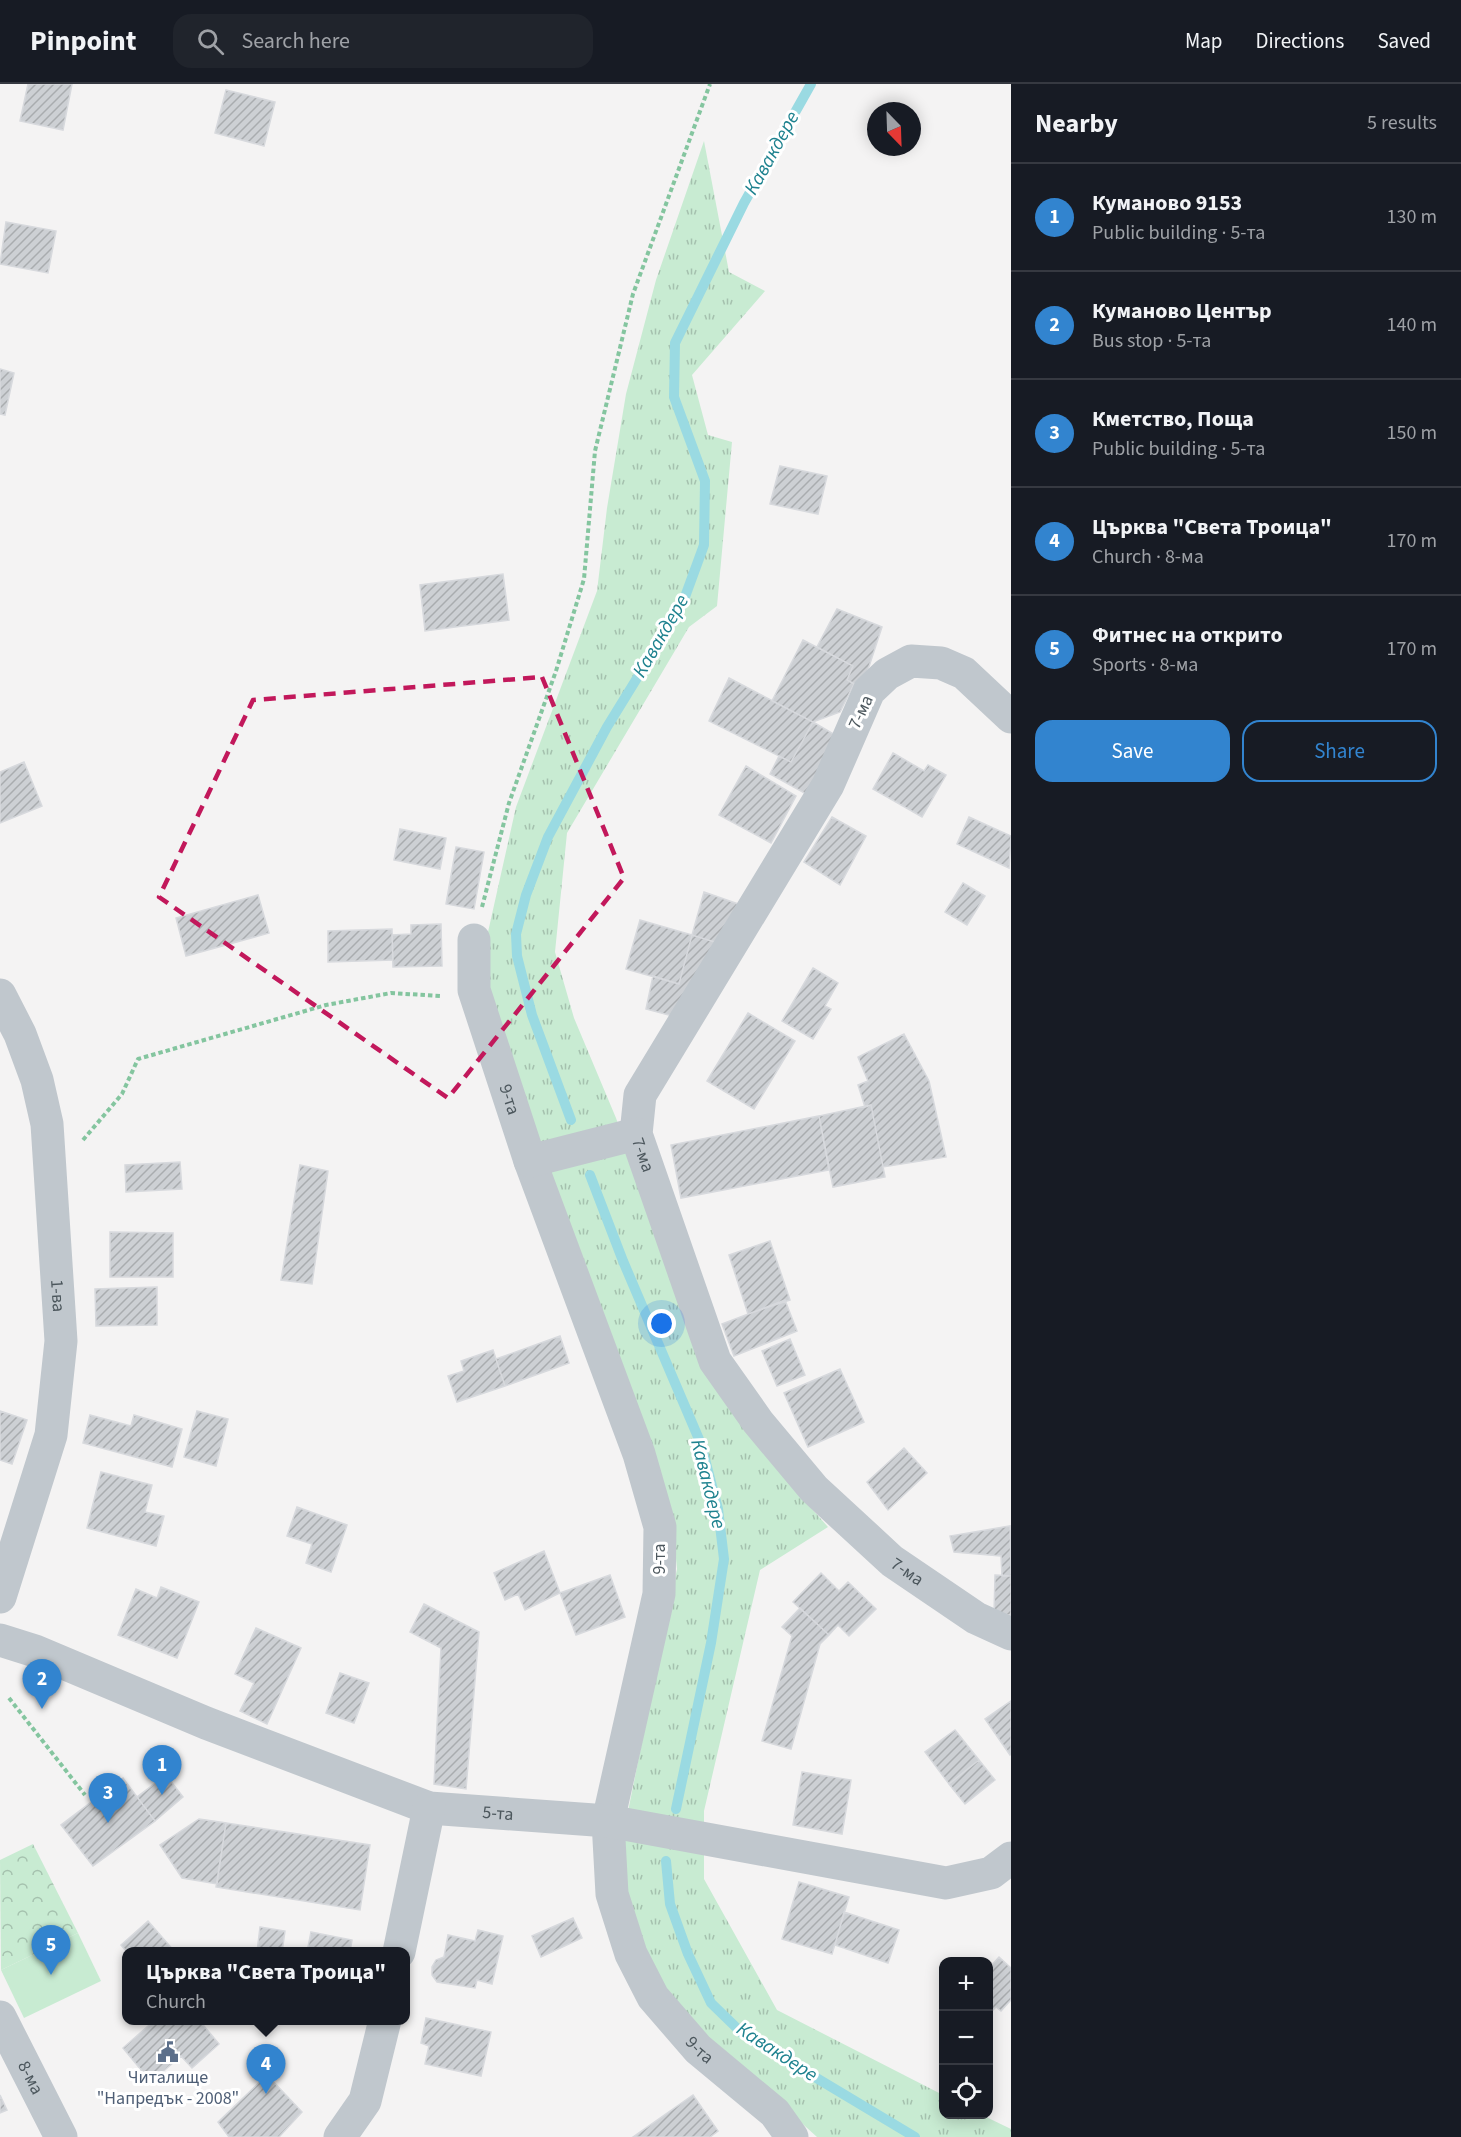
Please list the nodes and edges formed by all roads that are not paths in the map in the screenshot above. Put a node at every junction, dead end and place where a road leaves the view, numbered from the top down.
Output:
1 (1011, 717) edge
2 (474, 940) road end
3 (0, 995) edge
4 (636, 1134) junction
5 (530, 1161) junction
6 (0, 1597) edge
7 (1011, 1634) edge
8 (0, 1640) edge
9 (429, 1808) junction
10 (608, 1821) junction
11 (1004, 1875) edge
12 (400, 1947) edge
13 (0, 2017) edge
14 (384, 2025) edge
15 (61, 2137) edge
16 (340, 2137) edge
17 (792, 2137) edge

1 - 4 street, 7-ма
2 - 5 street, 9-та
3 - 6 street, 1-ва
4 - 5 street
4 - 7 street, 7-ма
5 - 10 street, 9-та
8 - 9 street, 5-та
9 - 10 street, 5-та
9 - 12 street
10 - 11 street, 5-та
10 - 17 street, 9-та
13 - 15 street, 8-ма
14 - 16 street

